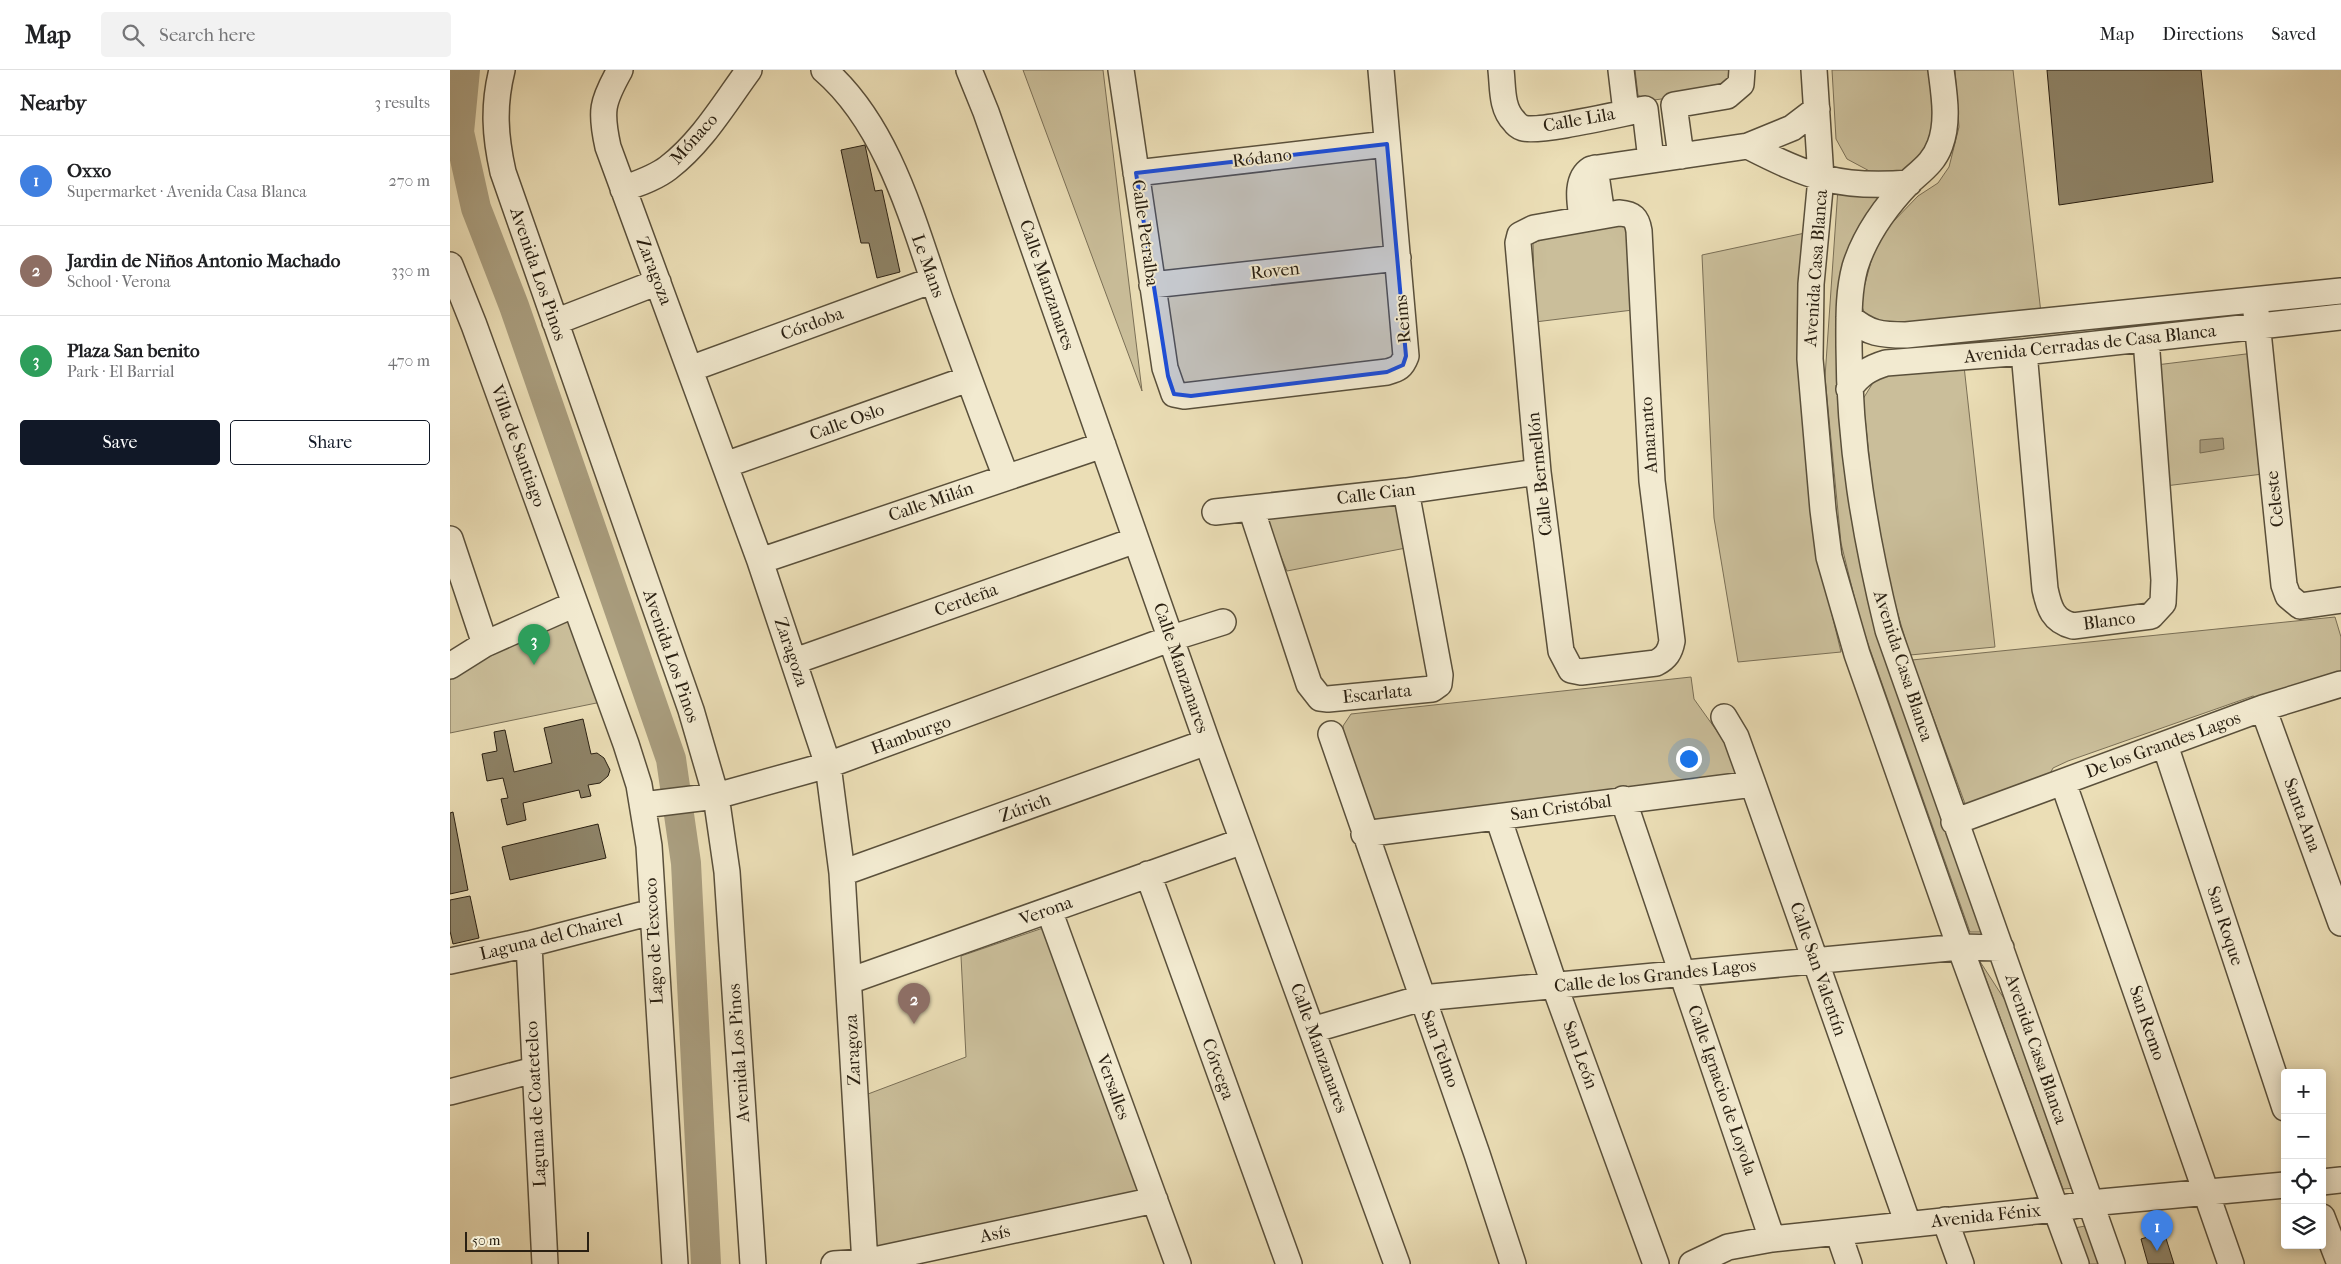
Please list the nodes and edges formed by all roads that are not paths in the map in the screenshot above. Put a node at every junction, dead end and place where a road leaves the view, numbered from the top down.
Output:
1 (502, 70) edge
2 (620, 70) edge
3 (749, 70) edge
4 (824, 70) edge
5 (969, 70) edge
6 (1121, 70) edge
7 (1381, 70) edge
8 (1501, 70) edge
9 (1621, 70) edge
10 (1814, 70) edge
11 (1941, 70) edge
12 (1741, 77) edge
13 (1817, 109) junction
14 (1635, 111) junction
15 (1387, 144) junction
16 (1748, 146) junction
17 (1681, 156) junction
18 (1651, 160) junction
19 (1136, 173) junction
20 (1821, 178) junction
21 (1909, 183) junction
22 (623, 190) junction
23 (1592, 216) junction
24 (1635, 218) joint
25 (1398, 258) junction
26 (450, 265) edge
27 (933, 280) junction
28 (658, 282) junction
29 (1152, 285) junction
30 (2341, 291) edge
31 (2254, 299) junction
32 (2191, 306) junction
33 (458, 313) edge
34 (1849, 317) junction
35 (2341, 318) edge
36 (555, 322) junction
37 (1966, 328) junction
38 (2195, 333) junction
39 (1906, 335) junction
40 (2259, 336) junction
41 (2146, 349) junction
42 (1969, 357) junction
43 (2024, 362) junction
44 (1908, 363) junction
45 (690, 369) junction
46 (968, 379) junction
47 (1849, 389) junction
48 (1174, 394) joint
49 (1102, 444) junction
50 (725, 465) junction
51 (1538, 472) junction
52 (1006, 476) junction
53 (1406, 490) junction
54 (1251, 508) junction
55 (1215, 512) dead end
56 (450, 539) edge
57 (1136, 540) junction
58 (760, 561) junction
59 (2341, 600) edge
60 (575, 604) junction
61 (1223, 622) dead end
62 (584, 628) joint
63 (1172, 638) junction
64 (485, 644) junction
65 (1670, 651) joint
66 (795, 661) junction
67 (450, 666) edge
68 (2341, 684) edge
69 (2263, 708) junction
70 (1724, 717) dead end
71 (1331, 734) dead end
72 (1208, 742) junction
73 (2165, 745) junction
74 (828, 766) junction
75 (2064, 782) junction
76 (1753, 784) junction
77 (705, 797) junction
78 (1623, 799) junction
79 (652, 804) junction
80 (1498, 817) junction
81 (1954, 822) junction
82 (1364, 834) junction
83 (1243, 842) junction
84 (842, 873) junction
85 (1148, 874) junction
86 (1048, 910) junction
87 (652, 912) junction
88 (2341, 923) edge
89 (529, 944) junction
90 (1960, 946) junction
91 (2001, 948) junction
92 (1814, 960) junction
93 (450, 961) edge
94 (1682, 972) junction
95 (849, 981) junction
96 (1555, 986) junction
97 (1422, 998) junction
98 (1312, 1030) junction
99 (534, 1070) junction
100 (450, 1092) edge
101 (2281, 1096) edge
102 (2341, 1180) edge
103 (2326, 1182) edge
104 (2281, 1185) edge
105 (2206, 1192) junction
106 (1154, 1200) junction
107 (2090, 1203) junction
108 (2056, 1209) junction
109 (1945, 1220) junction
110 (1908, 1224) junction
111 (2326, 1227) edge
112 (1838, 1232) junction
113 (1772, 1239) junction
114 (1731, 1256) edge
115 (865, 1263) edge
116 (545, 1264) edge
117 (675, 1264) edge
118 (753, 1264) edge
119 (834, 1264) edge
120 (1178, 1264) edge
121 (1289, 1264) edge
122 (1397, 1264) edge
123 (1513, 1264) edge
124 (1656, 1264) edge
125 (1692, 1264) edge
126 (1849, 1264) edge
127 (1961, 1264) edge
128 (2076, 1264) edge
129 (2112, 1264) edge
130 (2231, 1264) edge
131 (2340, 1264) edge

1 - 36 street, Avenida Los Pinos
2 - 22 street, Zaragoza
3 - 22 street, Mónaco
4 - 27 street, Le Mans
5 - 49 street, Calle Manzanares
6 - 19 street, Calle Petralba
7 - 15 street, Reims
8 - 14 street, Calle Lila
9 - 14 street
10 - 13 street, Avenida Casa Blanca
11 - 21 street, Avenida Casa Blanca
12 - 17 street
13 - 16 street
13 - 20 street, Avenida Casa Blanca
14 - 18 street
15 - 19 street, Ródano
15 - 25 street, Reims
16 - 17 street
16 - 20 street
17 - 18 street
18 - 23 street
19 - 29 street, Calle Petralba
20 - 21 street
20 - 90 street, Avenida Casa Blanca
21 - 34 street, Avenida Casa Blanca
22 - 28 street, Zaragoza
23 - 24 street, Calle Bermellón
23 - 51 street, Calle Bermellón
24 - 65 street, Amaranto
25 - 29 street, Roven
25 - 48 street, Reims
26 - 33 street, Villa de Santiago
27 - 45 street, Córdoba
27 - 46 street, Le Mans
28 - 36 street
28 - 45 street, Zaragoza
29 - 48 street, Calle Petralba
30 - 31 street, Avenida Cerradas de Casa Blanca
31 - 32 street, Avenida Cerradas de Casa Blanca
31 - 40 street
32 - 37 street, Avenida Cerradas de Casa Blanca
32 - 38 street
33 - 60 street, Villa de Santiago
34 - 39 street, Avenida Cerradas de Casa Blanca
34 - 47 street, Avenida Casa Blanca
35 - 40 street, Avenida Cerradas de Casa Blanca
36 - 77 street, Avenida Los Pinos
37 - 39 street, Avenida Cerradas de Casa Blanca
37 - 42 street
38 - 40 street, Avenida Cerradas de Casa Blanca
38 - 41 street, Avenida Cerradas de Casa Blanca
39 - 44 street
40 - 59 street, Celeste
41 - 43 street, Avenida Cerradas de Casa Blanca
41 - 43 street, Blanco
42 - 43 street, Avenida Cerradas de Casa Blanca
42 - 44 street, Avenida Cerradas de Casa Blanca
44 - 47 street, Avenida Cerradas de Casa Blanca
45 - 50 street, Zaragoza
46 - 50 street, Calle Oslo
46 - 52 street, Le Mans
47 - 81 street, Avenida Casa Blanca
49 - 52 street, Calle Milán
49 - 57 street, Calle Manzanares
50 - 58 street, Zaragoza
51 - 53 street, Calle Cian
51 - 65 street, Calle Bermellón
52 - 58 street, Calle Milán
53 - 54 street, Calle Cian
53 - 54 street, Escarlata
54 - 55 street, Calle Cian
56 - 64 street
57 - 63 street, Calle Manzanares
57 - 66 street, Cerdeña
58 - 66 street, Zaragoza
60 - 62 street, Villa de Santiago
60 - 64 street
61 - 63 street, Hamburgo
62 - 79 street, Lago de Texcoco
63 - 72 street, Calle Manzanares
63 - 74 street, Hamburgo
64 - 67 street
66 - 74 street, Zaragoza
68 - 69 street, De los Grandes Lagos
69 - 73 street, De los Grandes Lagos
69 - 88 street, Santa Ana
70 - 76 street, Calle San Valentín
71 - 82 street, San Telmo
72 - 83 street, Calle Manzanares
72 - 84 street, Zúrich
73 - 75 street, De los Grandes Lagos
73 - 101 street, San Roque
74 - 77 street, Hamburgo
74 - 84 street, Zaragoza
75 - 81 street, De los Grandes Lagos
75 - 105 street, San Remo
76 - 78 street, San Cristóbal
76 - 92 street, Calle San Valentín
77 - 79 street, Hamburgo
77 - 118 street, Avenida Los Pinos
78 - 80 street, San Cristóbal
78 - 94 street, Calle Ignacio de Loyola
79 - 87 street, Lago de Texcoco
80 - 82 street, San Cristóbal
80 - 96 street, San León
81 - 91 street, Avenida Casa Blanca
82 - 97 street, San Telmo
83 - 85 street, Verona
83 - 98 street, Calle Manzanares
84 - 95 street, Zaragoza
85 - 86 street, Verona
85 - 121 street, Córcega
86 - 95 street, Verona
86 - 106 street, Versalles
87 - 89 street, Laguna del Chairel
87 - 117 street, Lago de Texcoco
89 - 93 street, Laguna del Chairel
89 - 99 street, Laguna de Coatetelco
90 - 91 street, Calle de los Grandes Lagos
90 - 92 street, Calle de los Grandes Lagos
90 - 108 street, Avenida Casa Blanca
91 - 107 street, Avenida Casa Blanca
92 - 94 street, Calle de los Grandes Lagos
92 - 110 street, Calle San Valentín
94 - 96 street, Calle de los Grandes Lagos
94 - 113 street, Calle Ignacio de Loyola
95 - 115 street, Zaragoza
96 - 97 street, Calle de los Grandes Lagos
96 - 124 street, San León
97 - 98 street, Calle de los Grandes Lagos
97 - 123 street, San Telmo
98 - 122 street, Calle Manzanares
99 - 100 street
99 - 116 street, Laguna de Coatetelco
102 - 103 street
104 - 105 street, Avenida Fénix
105 - 107 street, Avenida Fénix
105 - 130 street, San Remo
106 - 115 street, Asís
106 - 120 street, Versalles
107 - 108 street, Avenida Fénix
107 - 129 street, Avenida Casa Blanca
108 - 109 street, Avenida Fénix
108 - 128 street, Avenida Casa Blanca
109 - 110 street, Avenida Fénix
109 - 127 street
110 - 112 street, Avenida Fénix
111 - 131 street
112 - 113 street, Avenida Fénix
112 - 126 street
113 - 114 street, Avenida Fénix
114 - 125 street, Avenida Fénix
115 - 119 street, Asís

